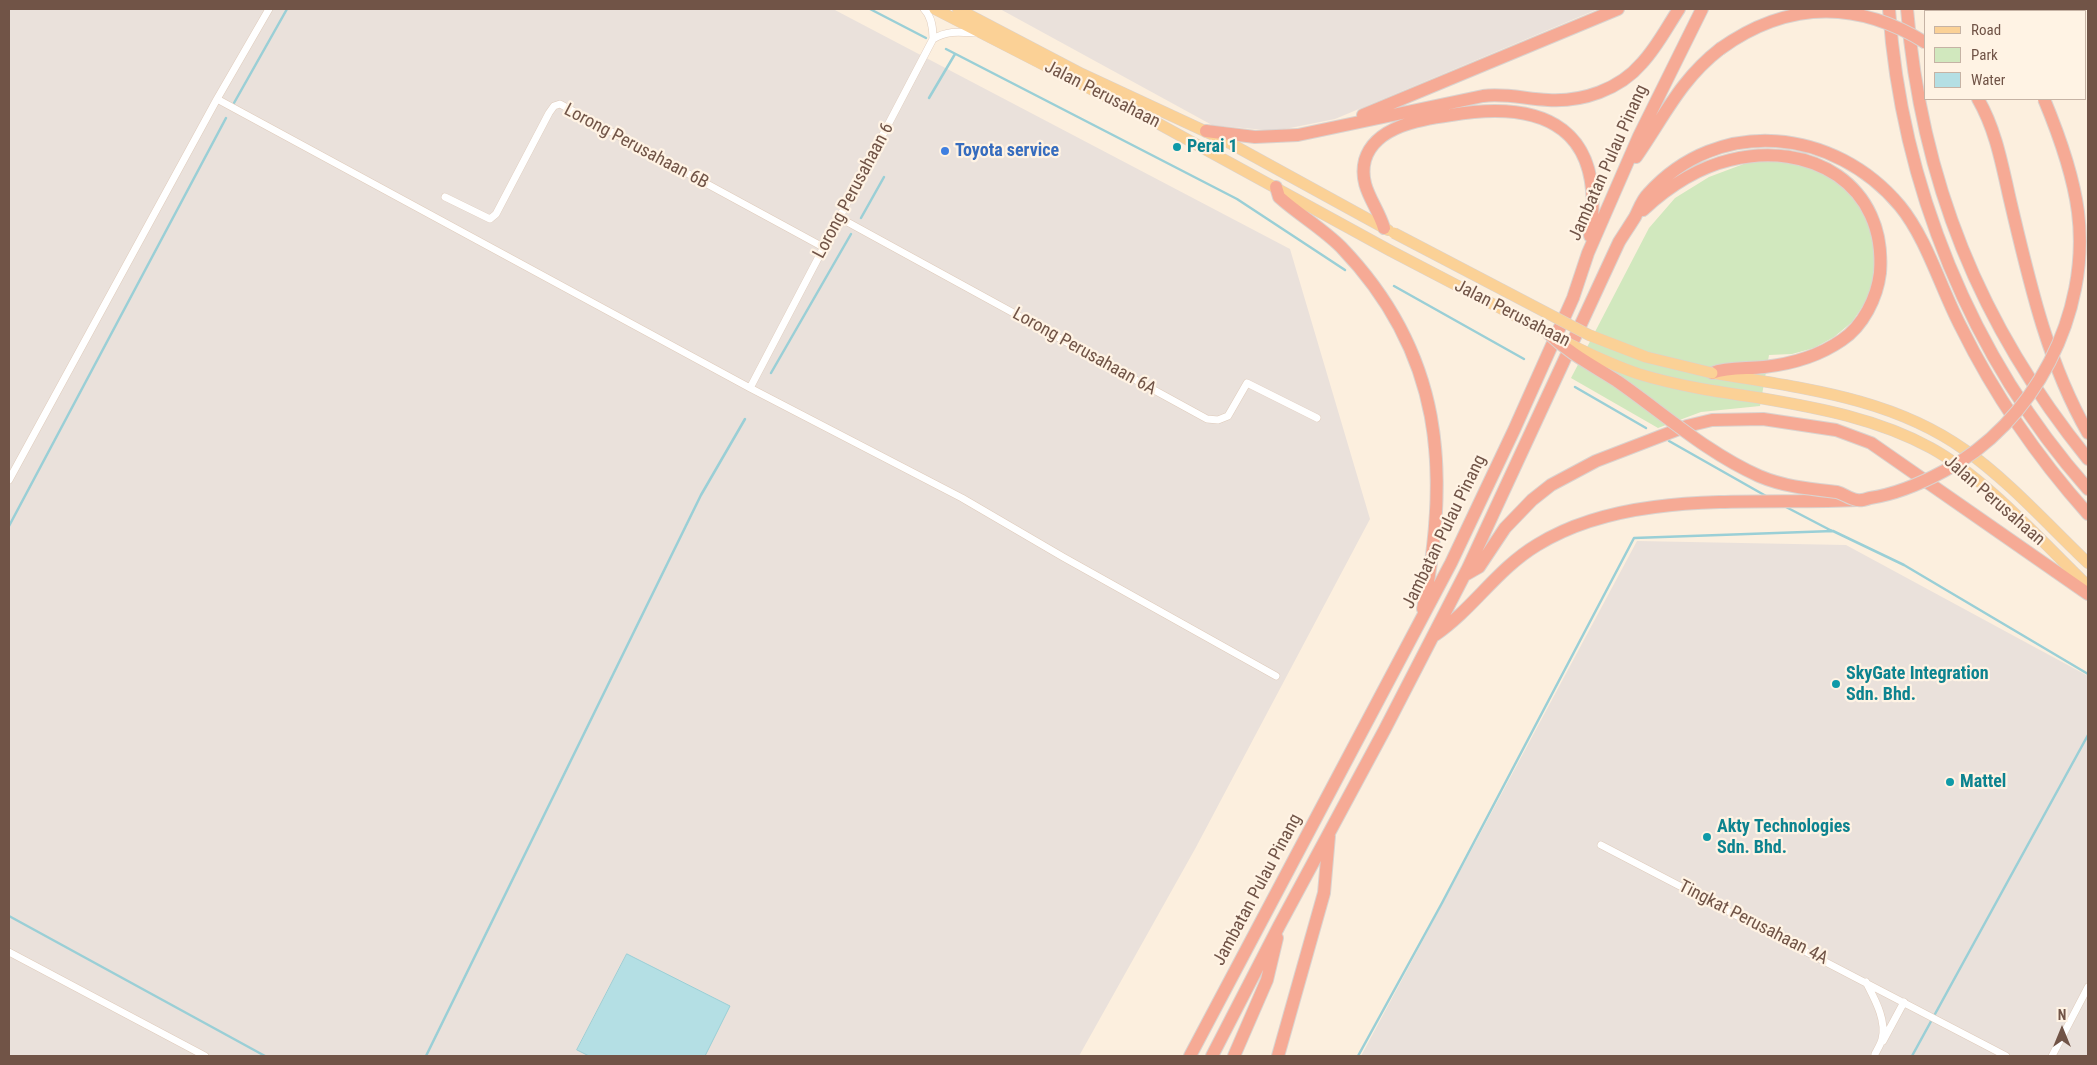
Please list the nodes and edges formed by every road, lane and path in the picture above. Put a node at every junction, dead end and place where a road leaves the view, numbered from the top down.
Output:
1 (269, 9) edge
2 (924, 9) edge
3 (935, 9) edge
4 (958, 9) edge
5 (1618, 9) edge
6 (1679, 9) edge
7 (1702, 9) edge
8 (1889, 9) edge
9 (1907, 9) edge
10 (982, 34) junction
11 (933, 39) junction
12 (1924, 42) edge
13 (217, 99) junction
14 (1978, 100) edge
15 (2044, 100) edge
16 (1346, 125) junction
17 (1206, 131) junction
18 (1620, 177) junction
19 (1276, 187) junction
20 (445, 197) dead end
21 (840, 218) junction
22 (1634, 218) junction
23 (1389, 230) junction
24 (823, 247) junction
25 (1588, 253) junction
26 (1548, 333) junction
27 (1712, 373) junction
28 (750, 388) junction
29 (1317, 418) dead end
30 (2088, 434) edge
31 (2088, 459) edge
32 (9, 480) edge
33 (2088, 489) edge
34 (1857, 500) junction
35 (2088, 514) edge
36 (2088, 563) edge
37 (1465, 574) junction
38 (2088, 586) edge
39 (2088, 594) edge
40 (1420, 623) junction
41 (1433, 637) junction
42 (1276, 676) dead end
43 (1330, 831) junction
44 (1601, 845) dead end
45 (1279, 926) junction
46 (9, 952) edge
47 (1866, 982) junction
48 (2088, 987) edge
49 (1904, 1002) junction
50 (1198, 1041) junction
51 (1875, 1055) edge
52 (205, 1056) edge
53 (1184, 1056) edge
54 (1190, 1056) edge
55 (1212, 1056) edge
56 (1234, 1056) edge
57 (1278, 1056) edge
58 (2006, 1056) edge
59 (2052, 1056) edge

1 - 13 street
2 - 11 street
3 - 10 main road, Jalan Perusahaan
4 - 17 main road, Jalan Perusahaan
5 - 16 highway
6 - 16 highway
7 - 18 highway, Jambatan Pulau Pinang
8 - 33 highway
9 - 31 highway
10 - 11 street
10 - 19 main road, Jalan Perusahaan
11 - 21 street, Lorong Perusahaan 6
12 - 18 highway, bridge
13 - 28 street
13 - 32 street
14 - 30 highway
15 - 34 highway, bridge
16 - 17 highway
17 - 23 main road, Jalan Perusahaan
18 - 25 highway, Jambatan Pulau Pinang
19 - 26 main road, Jalan Perusahaan
19 - 40 highway
20 - 24 street, Lorong Perusahaan 6B
21 - 24 street, Lorong Perusahaan 6
21 - 29 street, Lorong Perusahaan 6A
22 - 27 highway
22 - 35 highway, Jambatan Pulau Pinang
22 - 37 highway, Jambatan Pulau Pinang
23 - 25 highway
23 - 27 main road, Jalan Perusahaan, bridge
24 - 28 street, Lorong Perusahaan 6
25 - 40 highway, Jambatan Pulau Pinang
26 - 34 highway, bridge
26 - 38 main road, Jalan Perusahaan, bridge
27 - 36 main road, Jalan Perusahaan
28 - 42 street
34 - 41 highway
37 - 39 highway
37 - 41 highway, Jambatan Pulau Pinang
40 - 50 highway, Jambatan Pulau Pinang
41 - 43 highway, Jambatan Pulau Pinang
43 - 45 highway, Jambatan Pulau Pinang
43 - 57 highway
44 - 47 street, Tingkat Perusahaan 4A
45 - 55 highway, Jambatan Pulau Pinang
45 - 56 highway, Jambatan Pulau Pinang
46 - 52 street
47 - 49 street, Tingkat Perusahaan 4A
47 - 51 street
48 - 59 street
49 - 51 street
49 - 58 street, Tingkat Perusahaan 4A
50 - 53 highway
50 - 54 highway, Jambatan Pulau Pinang

